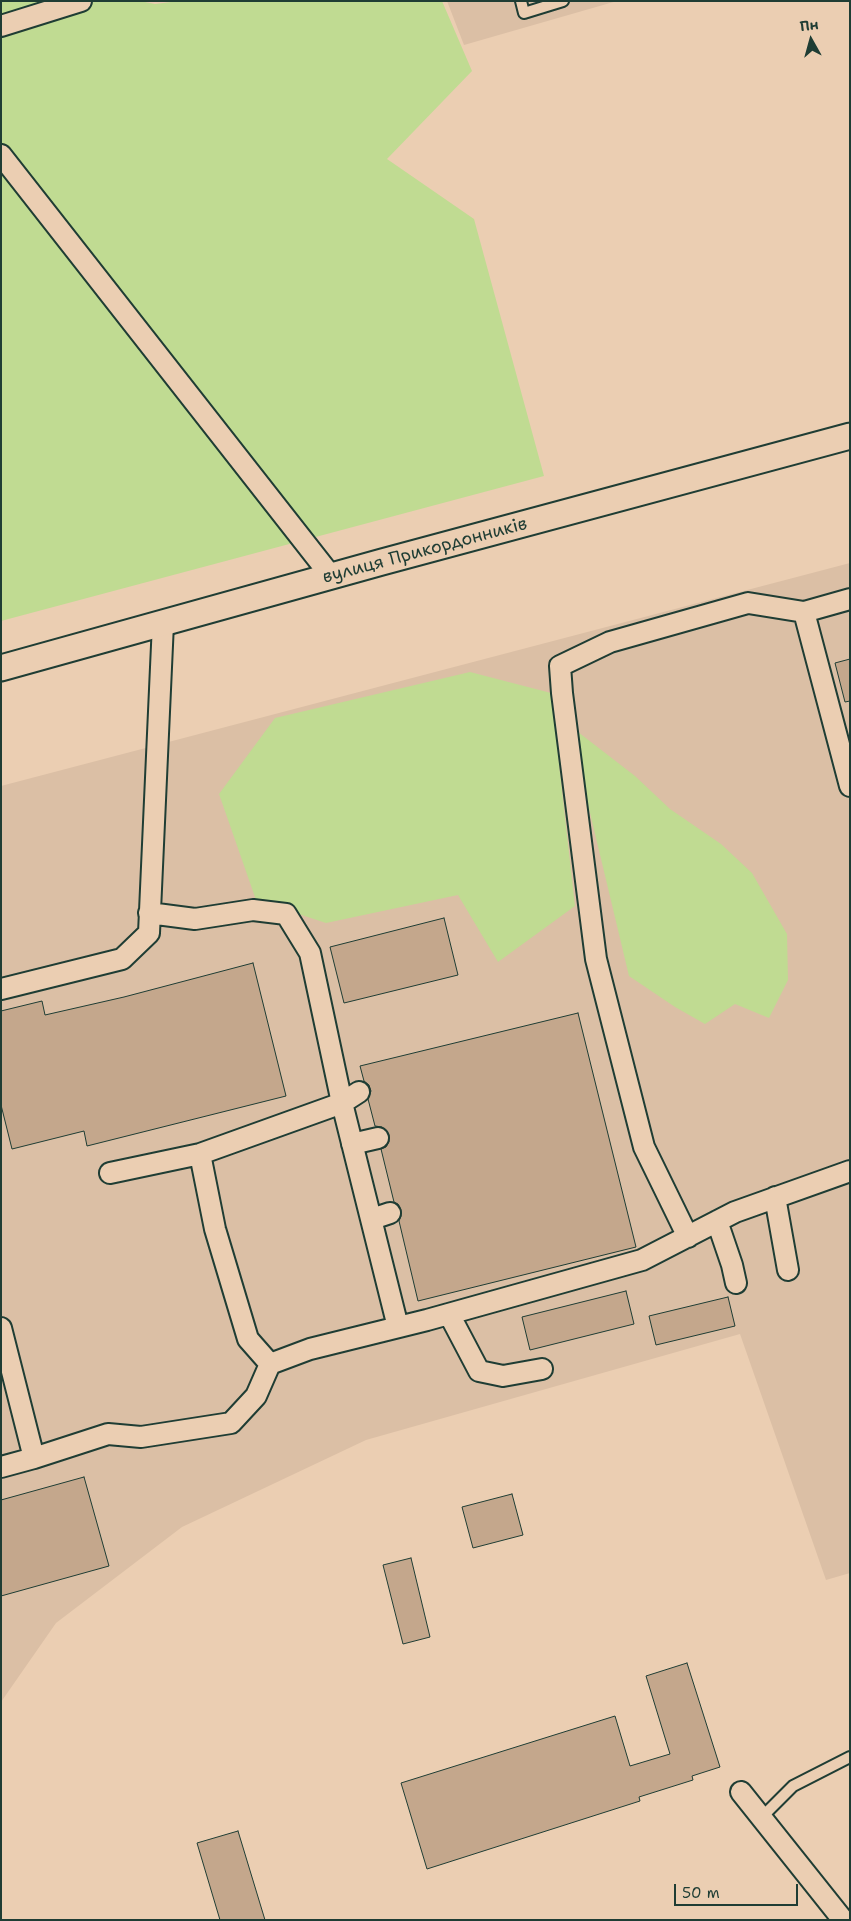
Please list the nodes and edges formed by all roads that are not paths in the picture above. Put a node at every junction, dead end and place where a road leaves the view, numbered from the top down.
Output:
1 (81, 1) edge
2 (521, 1) edge
3 (563, 1) edge
4 (1, 26) edge
5 (1, 154) edge
6 (850, 436) edge
7 (331, 576) junction
8 (850, 599) edge
9 (804, 612) junction
10 (163, 623) junction
11 (1, 668) edge
12 (850, 786) edge
13 (149, 913) junction
14 (1, 990) edge
15 (359, 1092) dead end
16 (342, 1103) junction
17 (378, 1138) dead end
18 (352, 1144) junction
19 (200, 1154) junction
20 (850, 1171) edge
21 (110, 1173) dead end
22 (775, 1197) junction
23 (718, 1221) junction
24 (688, 1237) junction
25 (788, 1270) dead end
26 (736, 1283) dead end
27 (449, 1314) junction
28 (398, 1327) junction
29 (1, 1328) edge
30 (270, 1364) junction
31 (542, 1369) dead end
32 (34, 1458) junction
33 (1, 1467) edge
34 (850, 1757) edge
35 (741, 1792) dead end
36 (761, 1818) junction
37 (844, 1920) edge

1 - 4 street
2 - 3 lane
5 - 7 street
6 - 7 street, вулиця Прикордонників
7 - 10 street, вулиця Прикордонників
8 - 9 street
9 - 12 street
9 - 24 street
10 - 11 street, вулиця Прикордонників
10 - 13 street
13 - 14 street
13 - 16 street
15 - 16 street
16 - 18 street
16 - 19 street
17 - 18 street
18 - 28 street
19 - 21 street
19 - 30 street
20 - 22 street
22 - 23 street
22 - 25 street
23 - 24 street
23 - 26 street
24 - 27 street
27 - 28 street
27 - 31 street
28 - 30 street
29 - 32 street
30 - 32 street
32 - 33 street
34 - 36 lane
35 - 36 street
36 - 37 street

